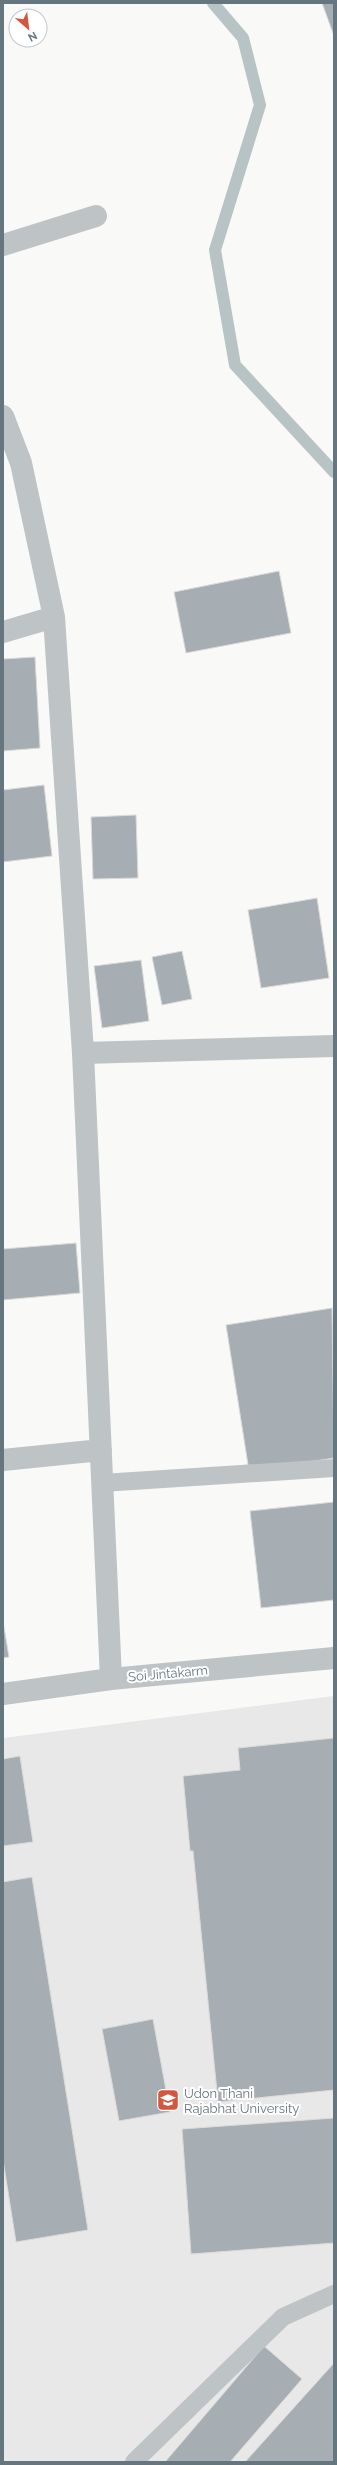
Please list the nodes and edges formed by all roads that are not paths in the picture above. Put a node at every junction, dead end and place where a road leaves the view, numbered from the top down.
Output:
1 (96, 216) dead end
2 (3, 245) edge
3 (3, 416) edge
4 (54, 617) junction
5 (3, 632) edge
6 (334, 1046) edge
7 (83, 1053) junction
8 (101, 1450) junction
9 (3, 1460) edge
10 (334, 1468) edge
11 (102, 1483) junction
12 (334, 1658) edge
13 (111, 1679) junction
14 (3, 1694) edge
15 (334, 2294) edge
16 (134, 2462) edge

1 - 2 street
3 - 4 street
4 - 5 street
4 - 7 street
6 - 7 street
7 - 8 street
8 - 9 street
8 - 11 street
10 - 11 lane
11 - 13 street
12 - 13 street, Soi Jintakarm
13 - 14 street, Soi Jintakarm
15 - 16 lane

